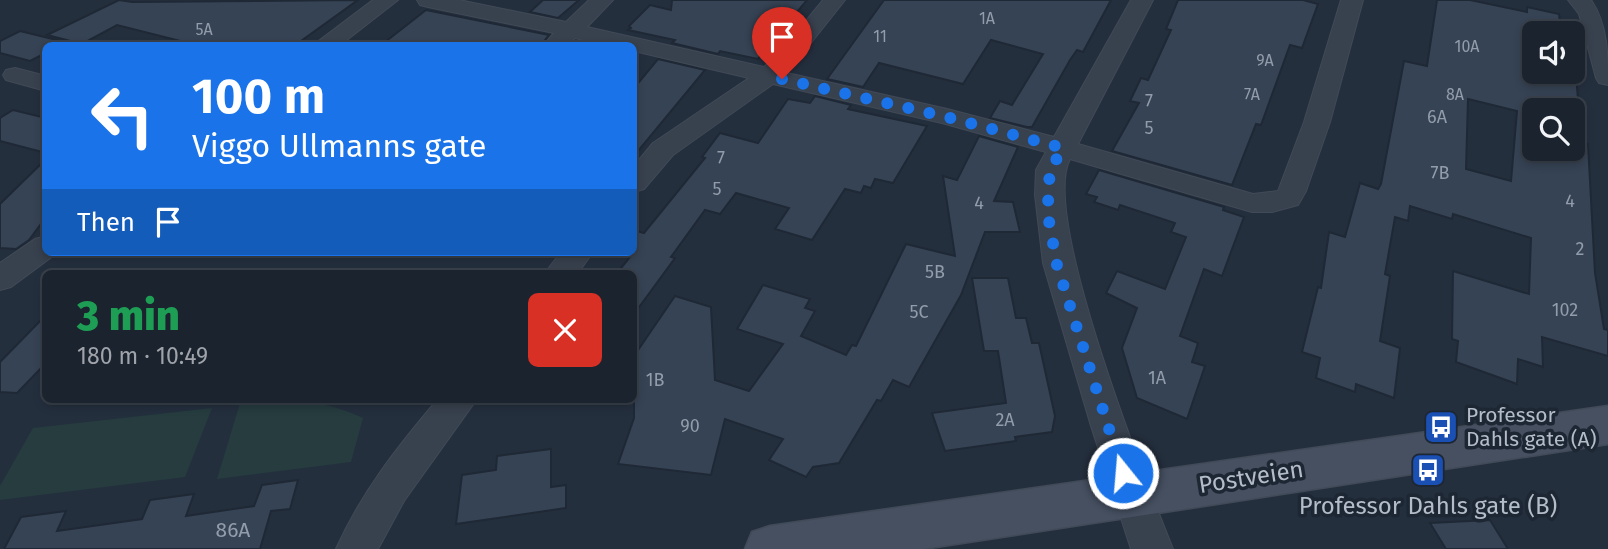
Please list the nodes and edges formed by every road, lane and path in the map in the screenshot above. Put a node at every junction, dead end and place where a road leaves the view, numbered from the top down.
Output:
1 (387, 0) edge
2 (428, 0) edge
3 (602, 0) edge
4 (834, 0) edge
5 (1142, 0) edge
6 (1352, 0) edge
7 (1579, 0) edge
8 (563, 38) edge
9 (329, 42) edge
10 (585, 42) edge
11 (637, 52) edge
12 (15, 75) dead end
13 (769, 76) junction
14 (1608, 78) edge
15 (42, 83) edge
16 (1063, 148) junction
17 (637, 179) edge
18 (42, 249) edge
19 (575, 256) edge
20 (563, 270) edge
21 (0, 279) edge
22 (456, 403) edge
23 (1608, 425) edge
24 (1130, 494) junction
25 (357, 549) edge
26 (770, 549) edge
27 (1152, 549) edge

1 - 9 street
2 - 8 street
3 - 8 street
4 - 13 street
5 - 16 street
6 - 16 street
7 - 14 street
8 - 10 street
11 - 13 street
12 - 15 street
13 - 16 street
13 - 17 street
16 - 24 street
18 - 21 street
19 - 20 street
22 - 25 street
23 - 24 street, Postveien
24 - 26 street, Postveien
24 - 27 street

